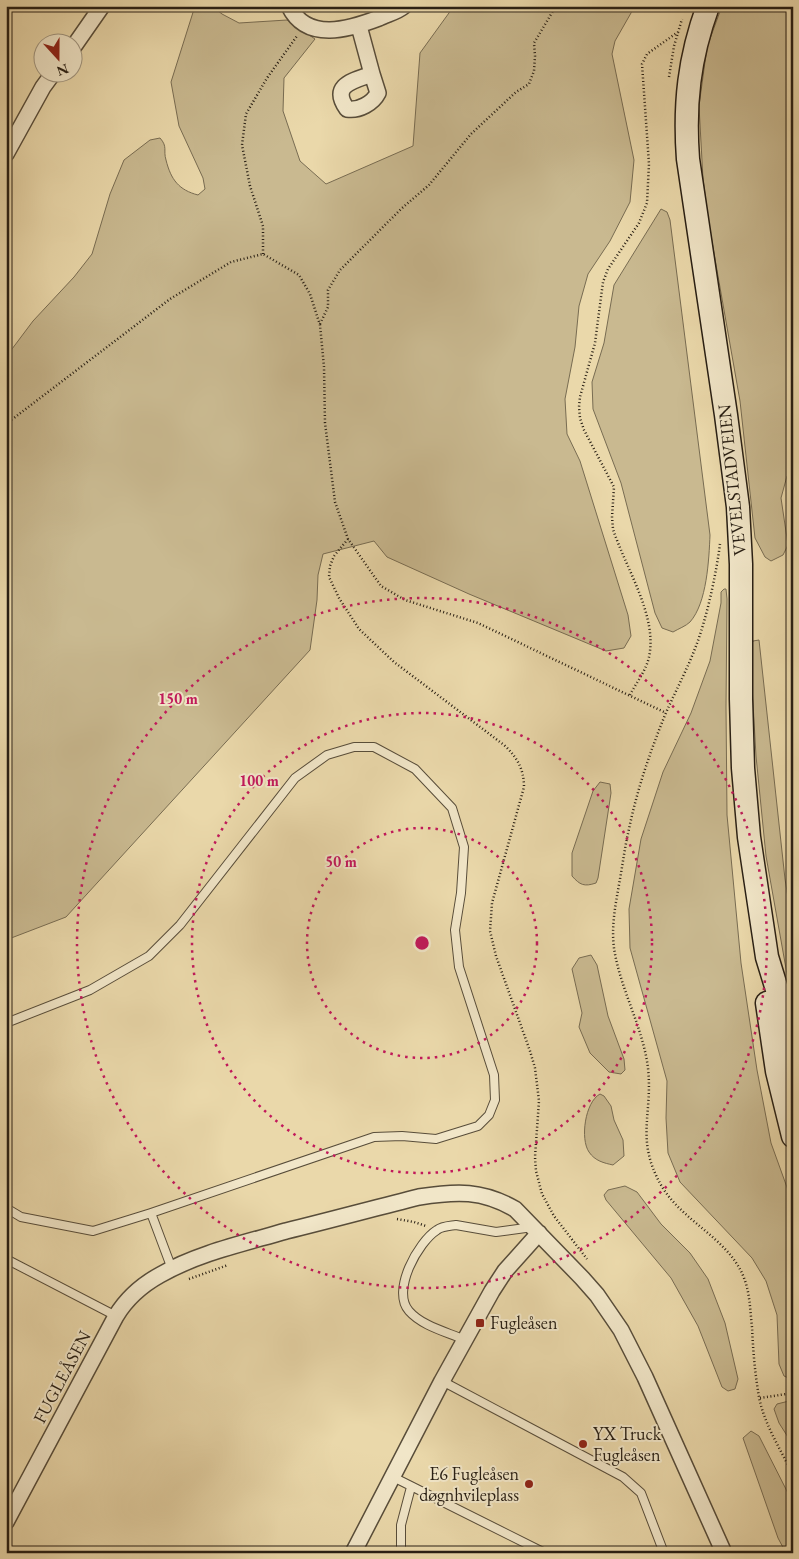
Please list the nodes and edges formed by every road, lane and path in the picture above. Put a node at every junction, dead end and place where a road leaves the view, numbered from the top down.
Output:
1 (102, 6) edge
2 (290, 6) edge
3 (404, 6) edge
4 (556, 6) edge
5 (708, 6) edge
6 (384, 10) edge
7 (303, 24) junction
8 (359, 26) junction
9 (678, 32) dead end
10 (82, 35) edge
11 (372, 74) dead end
12 (47, 82) edge
13 (6, 154) edge
14 (263, 254) junction
15 (320, 325) junction
16 (6, 424) edge
17 (348, 539) junction
18 (720, 547) dead end
19 (630, 695) junction
20 (666, 713) junction
21 (767, 957) junction
22 (6, 1023) edge
23 (793, 1062) edge
24 (793, 1136) edge
25 (6, 1208) edge
26 (152, 1213) junction
27 (394, 1219) dead end
28 (437, 1230) junction
29 (536, 1230) junction
30 (6, 1259) edge
31 (587, 1259) dead end
32 (236, 1262) dead end
33 (172, 1269) junction
34 (186, 1280) dead end
35 (116, 1316) junction
36 (465, 1340) junction
37 (442, 1381) junction
38 (793, 1393) edge
39 (759, 1398) junction
40 (793, 1474) edge
41 (393, 1477) junction
42 (411, 1487) junction
43 (6, 1522) edge
44 (353, 1553) edge
45 (401, 1553) edge
46 (545, 1553) edge
47 (664, 1553) edge
48 (724, 1553) edge

1 - 10 street
2 - 7 street
3 - 6 street
4 - 15 path
5 - 21 main road, VEVELSTADVEIEN
6 - 8 street
7 - 8 street
7 - 14 path
8 - 11 street
9 - 19 path
12 - 13 street
14 - 15 path
14 - 16 path
15 - 17 path
17 - 19 path
17 - 31 path
18 - 20 path
19 - 20 path
20 - 39 path
21 - 23 main road, VEVELSTADVEIEN
21 - 24 main road, VEVELSTADVEIEN
22 - 26 lane
25 - 26 lane
26 - 33 lane
27 - 28 path
28 - 29 lane
28 - 36 lane
29 - 33 street, FUGLEÅSEN
29 - 36 street
29 - 48 street, FUGLEÅSEN
30 - 35 lane
32 - 34 path
33 - 35 street, FUGLEÅSEN
35 - 43 street, FUGLEÅSEN
36 - 37 street
37 - 41 street
37 - 47 lane
38 - 39 path
39 - 40 path
41 - 42 lane
41 - 44 street
42 - 45 lane
42 - 46 lane

